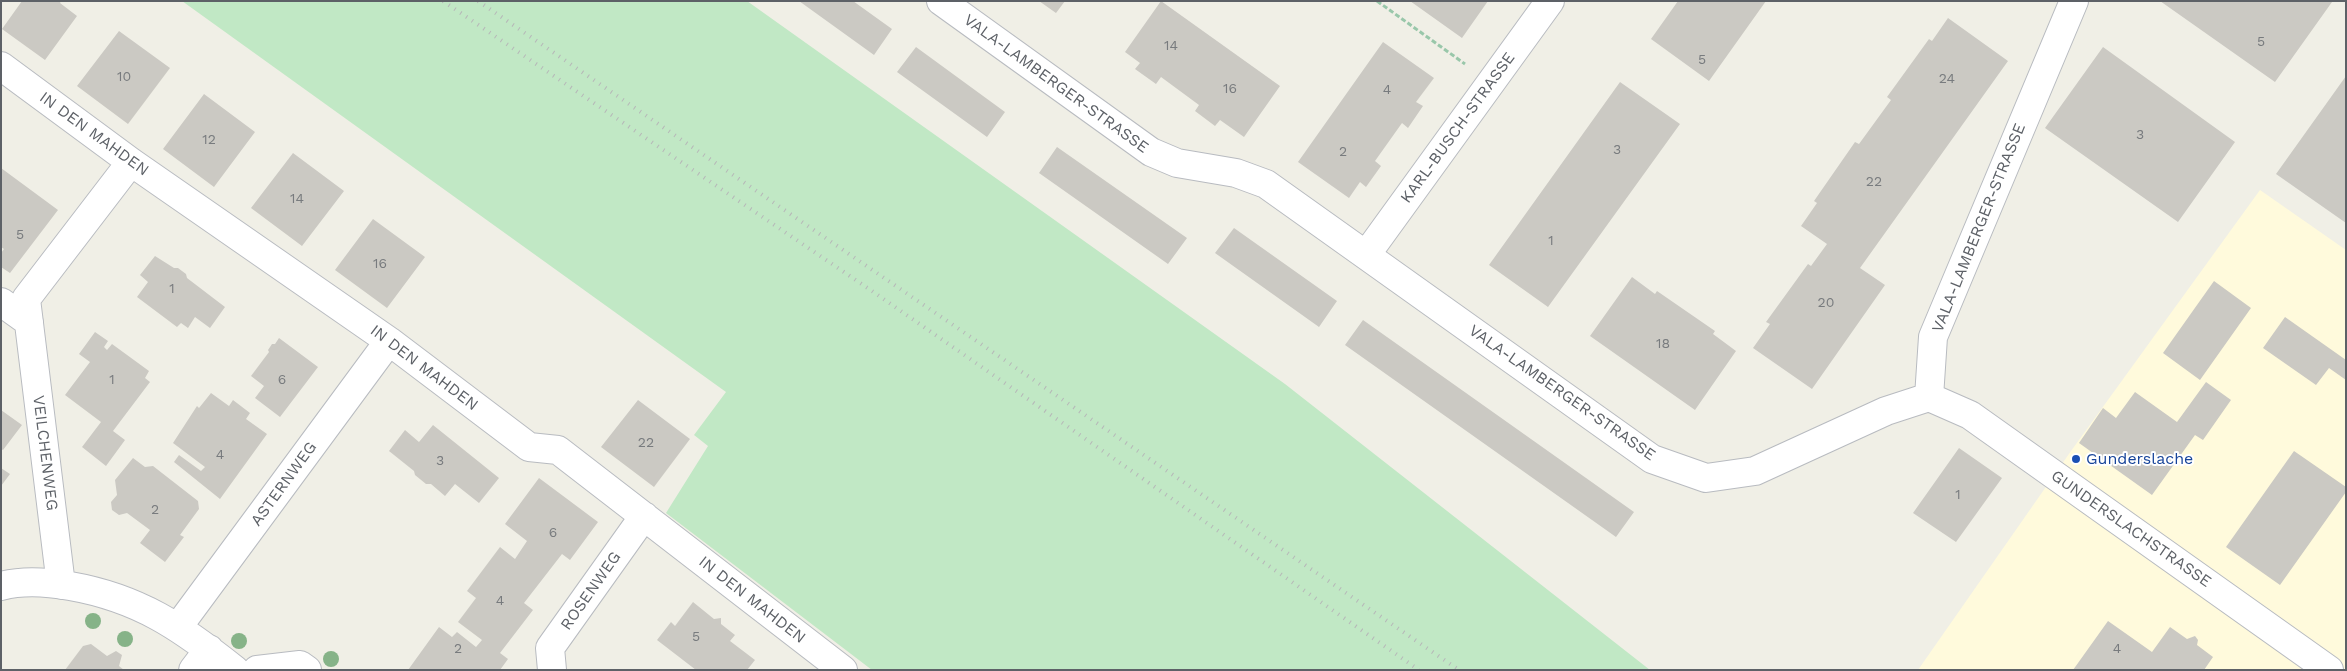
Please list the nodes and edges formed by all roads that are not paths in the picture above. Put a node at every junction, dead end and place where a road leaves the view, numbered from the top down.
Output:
1 (941, 1) edge
2 (1550, 1) edge
3 (2074, 1) edge
4 (1, 66) edge
5 (132, 162) junction
6 (1366, 255) junction
7 (1, 302) edge
8 (29, 322) junction
9 (389, 341) junction
10 (1928, 397) junction
11 (644, 516) junction
12 (61, 585) junction
13 (1, 586) edge
14 (178, 627) junction
15 (201, 659) edge
16 (235, 670) edge
17 (257, 670) edge
18 (307, 670) edge
19 (552, 670) edge
20 (843, 670) edge
21 (2328, 670) edge

1 - 6 street, VALA-LAMBERGER-STRASSE
2 - 6 street, KARL-BUSCH-STRASSE
3 - 10 street, VALA-LAMBERGER-STRASSE
4 - 5 street, IN DEN MAHDEN
5 - 8 street, VEILCHENWEG
5 - 9 street, IN DEN MAHDEN
6 - 10 street, VALA-LAMBERGER-STRASSE
7 - 8 street
8 - 12 street, VEILCHENWEG
9 - 11 street, IN DEN MAHDEN
9 - 14 street, ASTERNWEG
10 - 21 street, GUNDERSLACHSTRASSE
11 - 19 street, ROSENWEG
11 - 20 street, IN DEN MAHDEN
12 - 13 street
12 - 14 street
14 - 15 street
15 - 16 street
17 - 18 street

